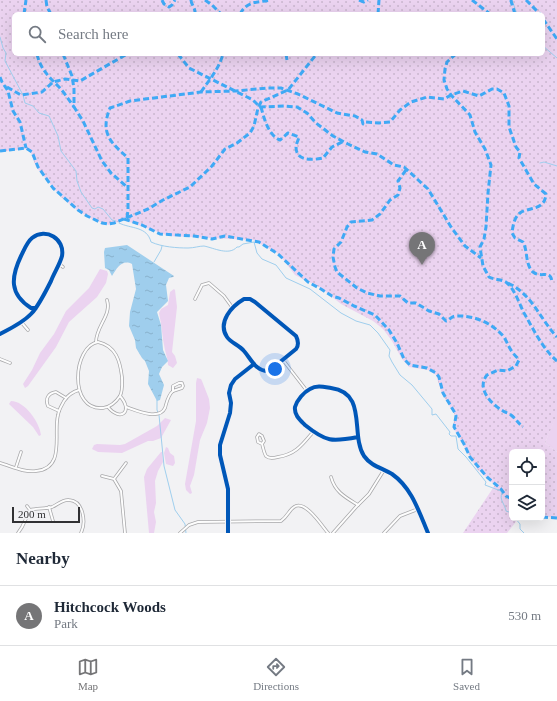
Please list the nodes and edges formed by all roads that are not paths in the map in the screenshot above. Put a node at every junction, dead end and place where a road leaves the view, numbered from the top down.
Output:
1 (59, 264) junction
2 (63, 267) dead end
3 (43, 297) junction
4 (46, 298) dead end
5 (195, 298) dead end
6 (107, 300) dead end
7 (232, 307) junction
8 (36, 308) junction
9 (22, 323) junction
10 (28, 330) dead end
11 (0, 334) edge
12 (96, 342) junction
13 (0, 360) edge
14 (283, 360) junction
15 (10, 363) dead end
16 (254, 364) junction
17 (79, 390) junction
18 (173, 391) junction
19 (307, 391) junction
20 (120, 396) junction
21 (66, 398) junction
22 (108, 407) junction
23 (126, 407) junction
24 (59, 411) junction
25 (313, 432) junction
26 (358, 437) junction
27 (262, 444) junction
28 (21, 452) dead end
29 (0, 463) edge
30 (126, 463) dead end
31 (16, 468) junction
32 (384, 470) junction
33 (102, 476) dead end
34 (331, 477) dead end
35 (114, 479) junction
36 (358, 505) junction
37 (27, 506) dead end
38 (49, 507) junction
39 (418, 509) junction
40 (30, 510) junction
41 (53, 521) dead end
42 (228, 521) junction
43 (19, 533) edge
44 (81, 533) edge
45 (125, 533) edge
46 (180, 533) edge
47 (228, 533) edge
48 (328, 533) edge
49 (333, 533) edge
50 (384, 533) edge
51 (428, 533) edge

1 - 2 street
1 - 3 street
1 - 8 street
3 - 4 street
3 - 8 street
5 - 7 street
6 - 12 street
7 - 14 street
7 - 16 street
8 - 9 street
9 - 10 street
9 - 11 street
12 - 17 street
12 - 20 street
13 - 15 street
14 - 16 street
14 - 19 street
16 - 42 street
17 - 21 street
17 - 22 street
18 - 18 street
18 - 23 street
19 - 25 street
19 - 26 street
20 - 22 street
20 - 23 street
21 - 24 street
21 - 24 street
22 - 23 street
24 - 31 street
25 - 26 street
25 - 27 street
26 - 32 street
27 - 27 street
28 - 31 street
29 - 31 street
30 - 35 street
32 - 36 street
32 - 39 street
33 - 35 street
34 - 36 street
35 - 45 street
36 - 49 street
37 - 40 street
38 - 40 street
38 - 41 street
38 - 44 street
39 - 50 street
39 - 51 street
40 - 43 street
42 - 46 street
42 - 47 street
42 - 48 street

